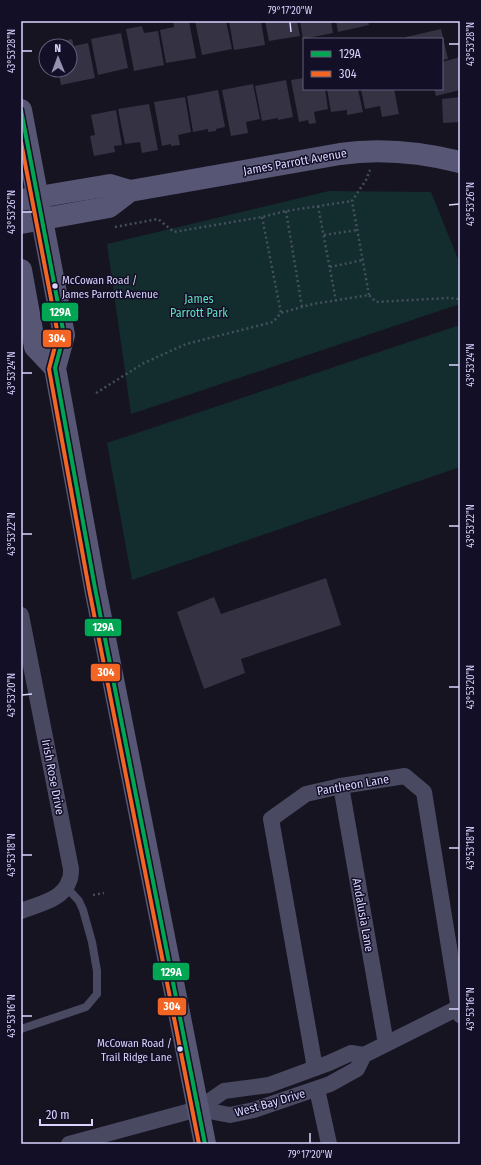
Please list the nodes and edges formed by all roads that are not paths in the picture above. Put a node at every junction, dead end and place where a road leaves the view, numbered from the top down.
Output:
1 (21, 110) edge
2 (460, 162) edge
3 (130, 191) junction
4 (29, 198) edge
5 (42, 219) junction
6 (21, 223) edge
7 (21, 270) edge
8 (55, 368) junction
9 (21, 615) edge
10 (341, 786) junction
11 (66, 888) junction
12 (21, 910) edge
13 (460, 1009) edge
14 (21, 1029) edge
15 (386, 1044) junction
16 (364, 1056) junction
17 (315, 1068) junction
18 (317, 1089) junction
19 (198, 1109) junction
20 (69, 1144) edge
21 (205, 1144) edge
22 (329, 1144) edge

1 - 4 main road
2 - 3 main road, James Parrott Avenue
3 - 4 main road, James Parrott Avenue
3 - 5 main road, James Parrott Avenue
4 - 5 main road
5 - 6 main road, James Parrott Avenue
5 - 8 main road
7 - 8 main road
8 - 19 main road
9 - 11 street, Irish Rose Drive
10 - 13 street, Pantheon Lane
10 - 15 street, Andalusia Lane
10 - 17 street, Pantheon Lane
11 - 12 street
11 - 14 lane
13 - 15 street, West Bay Drive
15 - 16 street, West Bay Drive
16 - 17 street, West Bay Drive
16 - 18 street, West Bay Drive
17 - 19 street, West Bay Drive
18 - 19 street, West Bay Drive
18 - 22 street
19 - 20 street
19 - 21 main road

